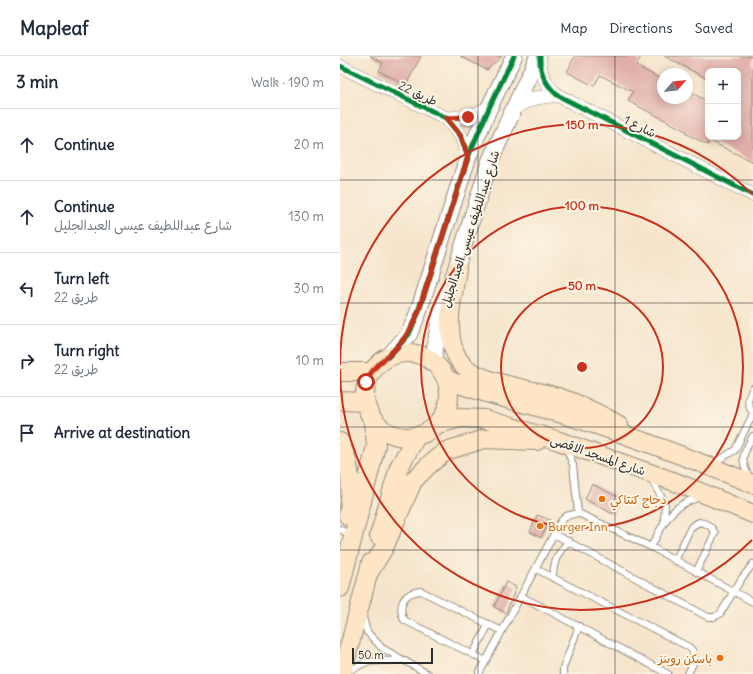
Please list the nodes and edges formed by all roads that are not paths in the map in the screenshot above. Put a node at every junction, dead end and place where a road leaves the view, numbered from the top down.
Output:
1 (514, 56) edge
2 (539, 56) edge
3 (340, 66) edge
4 (557, 95) junction
5 (515, 107) junction
6 (489, 108) junction
7 (446, 118) junction
8 (468, 157) junction
9 (753, 195) edge
10 (457, 269) junction
11 (388, 357) junction
12 (433, 362) junction
13 (340, 372) edge
14 (370, 372) junction
15 (446, 379) junction
16 (753, 388) edge
17 (340, 401) edge
18 (364, 402) junction
19 (753, 414) edge
20 (374, 422) junction
21 (438, 424) junction
22 (753, 436) edge
23 (416, 437) junction
24 (560, 441) junction
25 (340, 442) edge
26 (649, 443) junction
27 (709, 466) junction
28 (648, 473) junction
29 (752, 483) edge
30 (709, 496) junction
31 (578, 513) junction
32 (753, 514) edge
33 (664, 522) junction
34 (342, 530) edge
35 (554, 534) junction
36 (569, 541) junction
37 (651, 547) junction
38 (340, 551) edge
39 (676, 561) junction
40 (753, 564) edge
41 (536, 569) junction
42 (696, 572) junction
43 (368, 574) junction
44 (553, 578) junction
45 (340, 588) edge
46 (734, 592) junction
47 (521, 596) junction
48 (753, 602) edge
49 (360, 608) junction
50 (489, 624) junction
51 (578, 626) junction
52 (502, 631) junction
53 (473, 654) junction
54 (402, 660) junction
55 (486, 661) junction
56 (342, 674) edge
57 (346, 674) edge
58 (428, 674) edge
59 (479, 674) edge
60 (563, 674) edge
61 (668, 674) edge
62 (688, 674) edge

1 - 6 street, شارع عبداللطيف عيسى العبدالجليل
2 - 4 street, شارع 1
2 - 5 street, شارع عبداللطيف عيسى العبدالجليل
3 - 7 street, طريق 22
4 - 5 street
4 - 9 street, شارع 1
5 - 10 street, شارع عبداللطيف عيسى العبدالجليل
6 - 7 street, طريق 22
6 - 8 street, شارع عبداللطيف عيسى العبدالجليل
7 - 8 street, طريق 22
8 - 11 street, شارع عبداللطيف عيسى العبدالجليل
10 - 12 street, شارع عبداللطيف عيسى العبدالجليل
10 - 26 main road
11 - 12 main road
11 - 14 main road
12 - 15 main road
13 - 14 main road
14 - 18 main road
15 - 21 main road
15 - 26 main road
16 - 19 lane
17 - 18 main road
18 - 20 main road
19 - 27 lane
20 - 23 main road
20 - 45 main road
21 - 23 main road
21 - 24 main road, شارع المسجد الاقصى
22 - 29 lane
23 - 43 main road
24 - 28 main road, شارع المسجد الاقصى
24 - 31 lane
24 - 43 main road
25 - 34 main road
26 - 27 main road
27 - 29 main road
28 - 30 main road, شارع المسجد الاقصى
28 - 33 lane
30 - 32 main road, شارع المسجد الاقصى
30 - 33 lane
31 - 35 lane
31 - 37 lane
33 - 37 lane
34 - 38 main road
35 - 36 lane
35 - 41 lane
36 - 44 lane
36 - 46 lane
37 - 39 lane
39 - 42 lane
39 - 42 lane
40 - 46 lane
41 - 44 lane
41 - 47 lane
42 - 46 lane
43 - 49 main road
44 - 62 lane
46 - 48 lane
47 - 51 lane
47 - 52 lane
49 - 54 lane
49 - 56 main road
50 - 52 lane
50 - 53 lane
50 - 53 lane
51 - 60 lane
51 - 61 lane
52 - 55 lane
53 - 55 lane
54 - 57 lane
54 - 58 lane
55 - 59 lane

